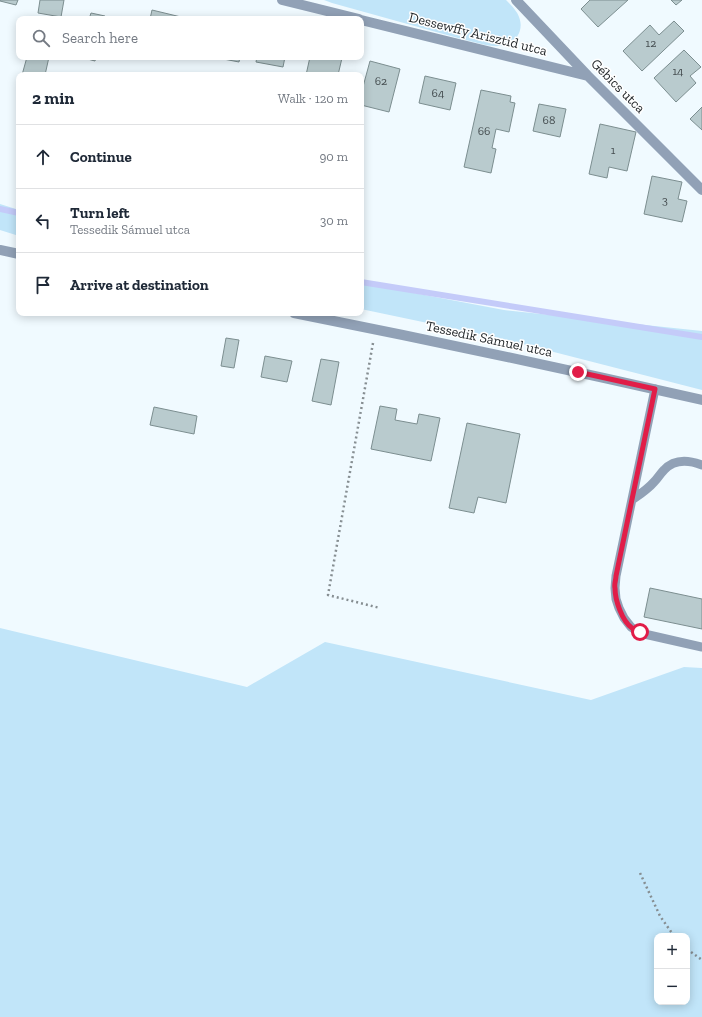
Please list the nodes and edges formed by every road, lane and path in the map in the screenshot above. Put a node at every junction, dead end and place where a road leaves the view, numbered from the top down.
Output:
1 (283, 0) edge
2 (516, 0) edge
3 (348, 16) edge
4 (364, 20) edge
5 (588, 76) junction
6 (702, 190) edge
7 (0, 250) edge
8 (16, 253) edge
9 (309, 316) edge
10 (369, 361) dead end
11 (655, 389) junction
12 (702, 400) edge
13 (702, 465) edge
14 (632, 500) junction
15 (380, 608) dead end
16 (702, 646) edge
17 (640, 873) dead end
18 (672, 933) edge
19 (690, 951) edge
20 (702, 960) edge

1 - 3 street, Dessewffy Arisztid utca
2 - 5 street, Gébics utca
4 - 5 street, Dessewffy Arisztid utca
5 - 6 street, Gébics utca
7 - 8 street
9 - 11 street, Tessedik Sámuel utca
10 - 15 path
11 - 12 street, Tessedik Sámuel utca
11 - 14 lane
13 - 14 lane
14 - 16 lane
17 - 18 path
19 - 20 path

